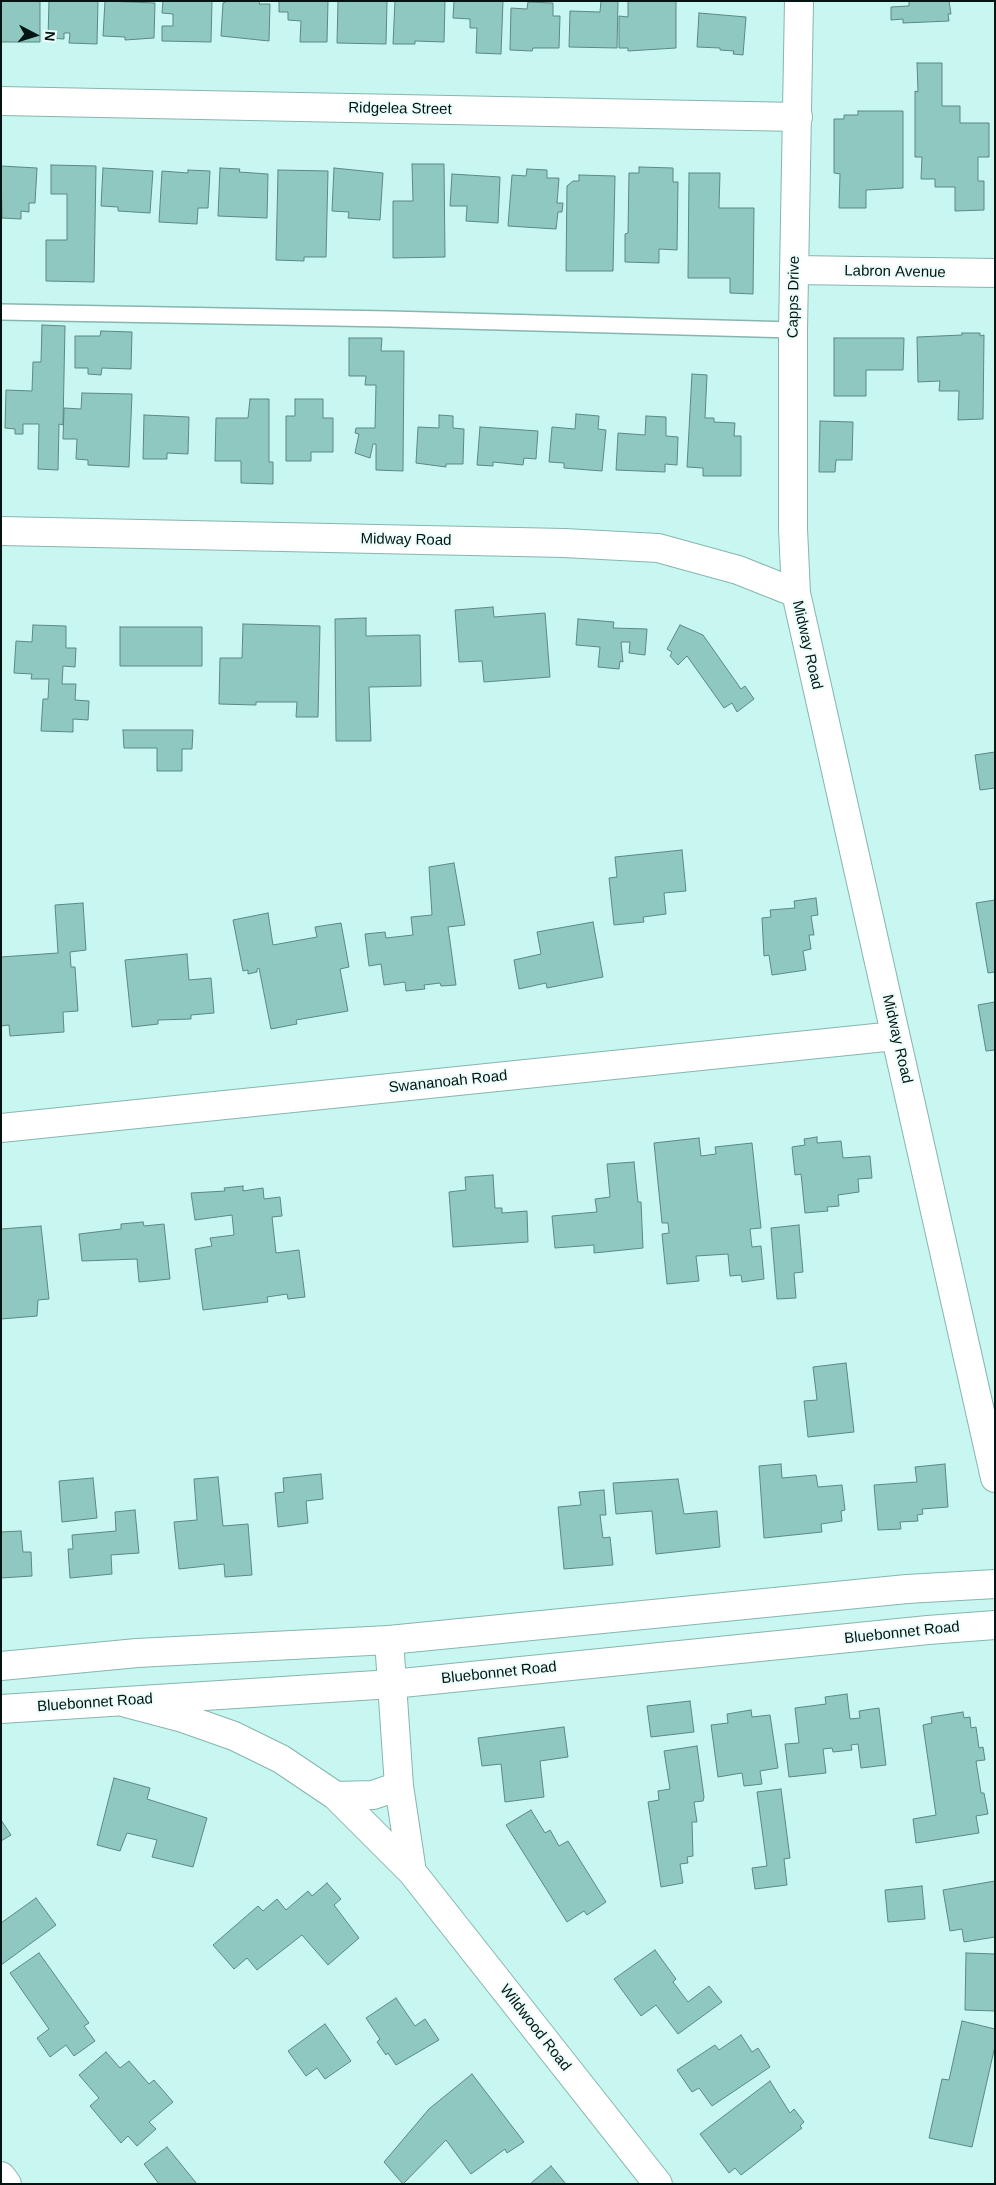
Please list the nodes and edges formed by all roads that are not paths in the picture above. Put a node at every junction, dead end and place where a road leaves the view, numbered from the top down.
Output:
1 (799, 1) edge
2 (1, 101) edge
3 (798, 117) junction
4 (795, 270) junction
5 (995, 273) edge
6 (1, 312) edge
7 (793, 330) junction
8 (1, 532) edge
9 (796, 593) junction
10 (895, 1036) junction
11 (1, 1128) edge
12 (995, 1478) edge
13 (995, 1584) edge
14 (995, 1625) edge
15 (389, 1640) junction
16 (1, 1666) edge
17 (392, 1684) junction
18 (117, 1701) junction
19 (1, 1709) edge
20 (399, 1786) junction
21 (336, 1796) junction
22 (412, 1872) junction
23 (1, 2176) edge
24 (7, 2184) edge
25 (658, 2184) edge

1 - 3 street, Capps Drive
2 - 3 street, Ridgelea Street
3 - 4 street, Capps Drive
4 - 5 street, Labron Avenue
4 - 7 street, Capps Drive
6 - 7 lane
7 - 9 street, Capps Drive
8 - 9 street, Midway Road
9 - 10 street, Midway Road
10 - 11 street, Swananoah Road
10 - 12 street, Midway Road
13 - 15 street
14 - 17 street, Bluebonnet Road
15 - 16 street
15 - 17 street, Wildwood Road
17 - 18 street, Bluebonnet Road
17 - 20 street, Wildwood Road
18 - 19 street, Bluebonnet Road
18 - 21 street, Wildwood Road
20 - 21 street
20 - 22 street, Wildwood Road
21 - 22 street, Wildwood Road
22 - 25 street, Wildwood Road
23 - 24 street

